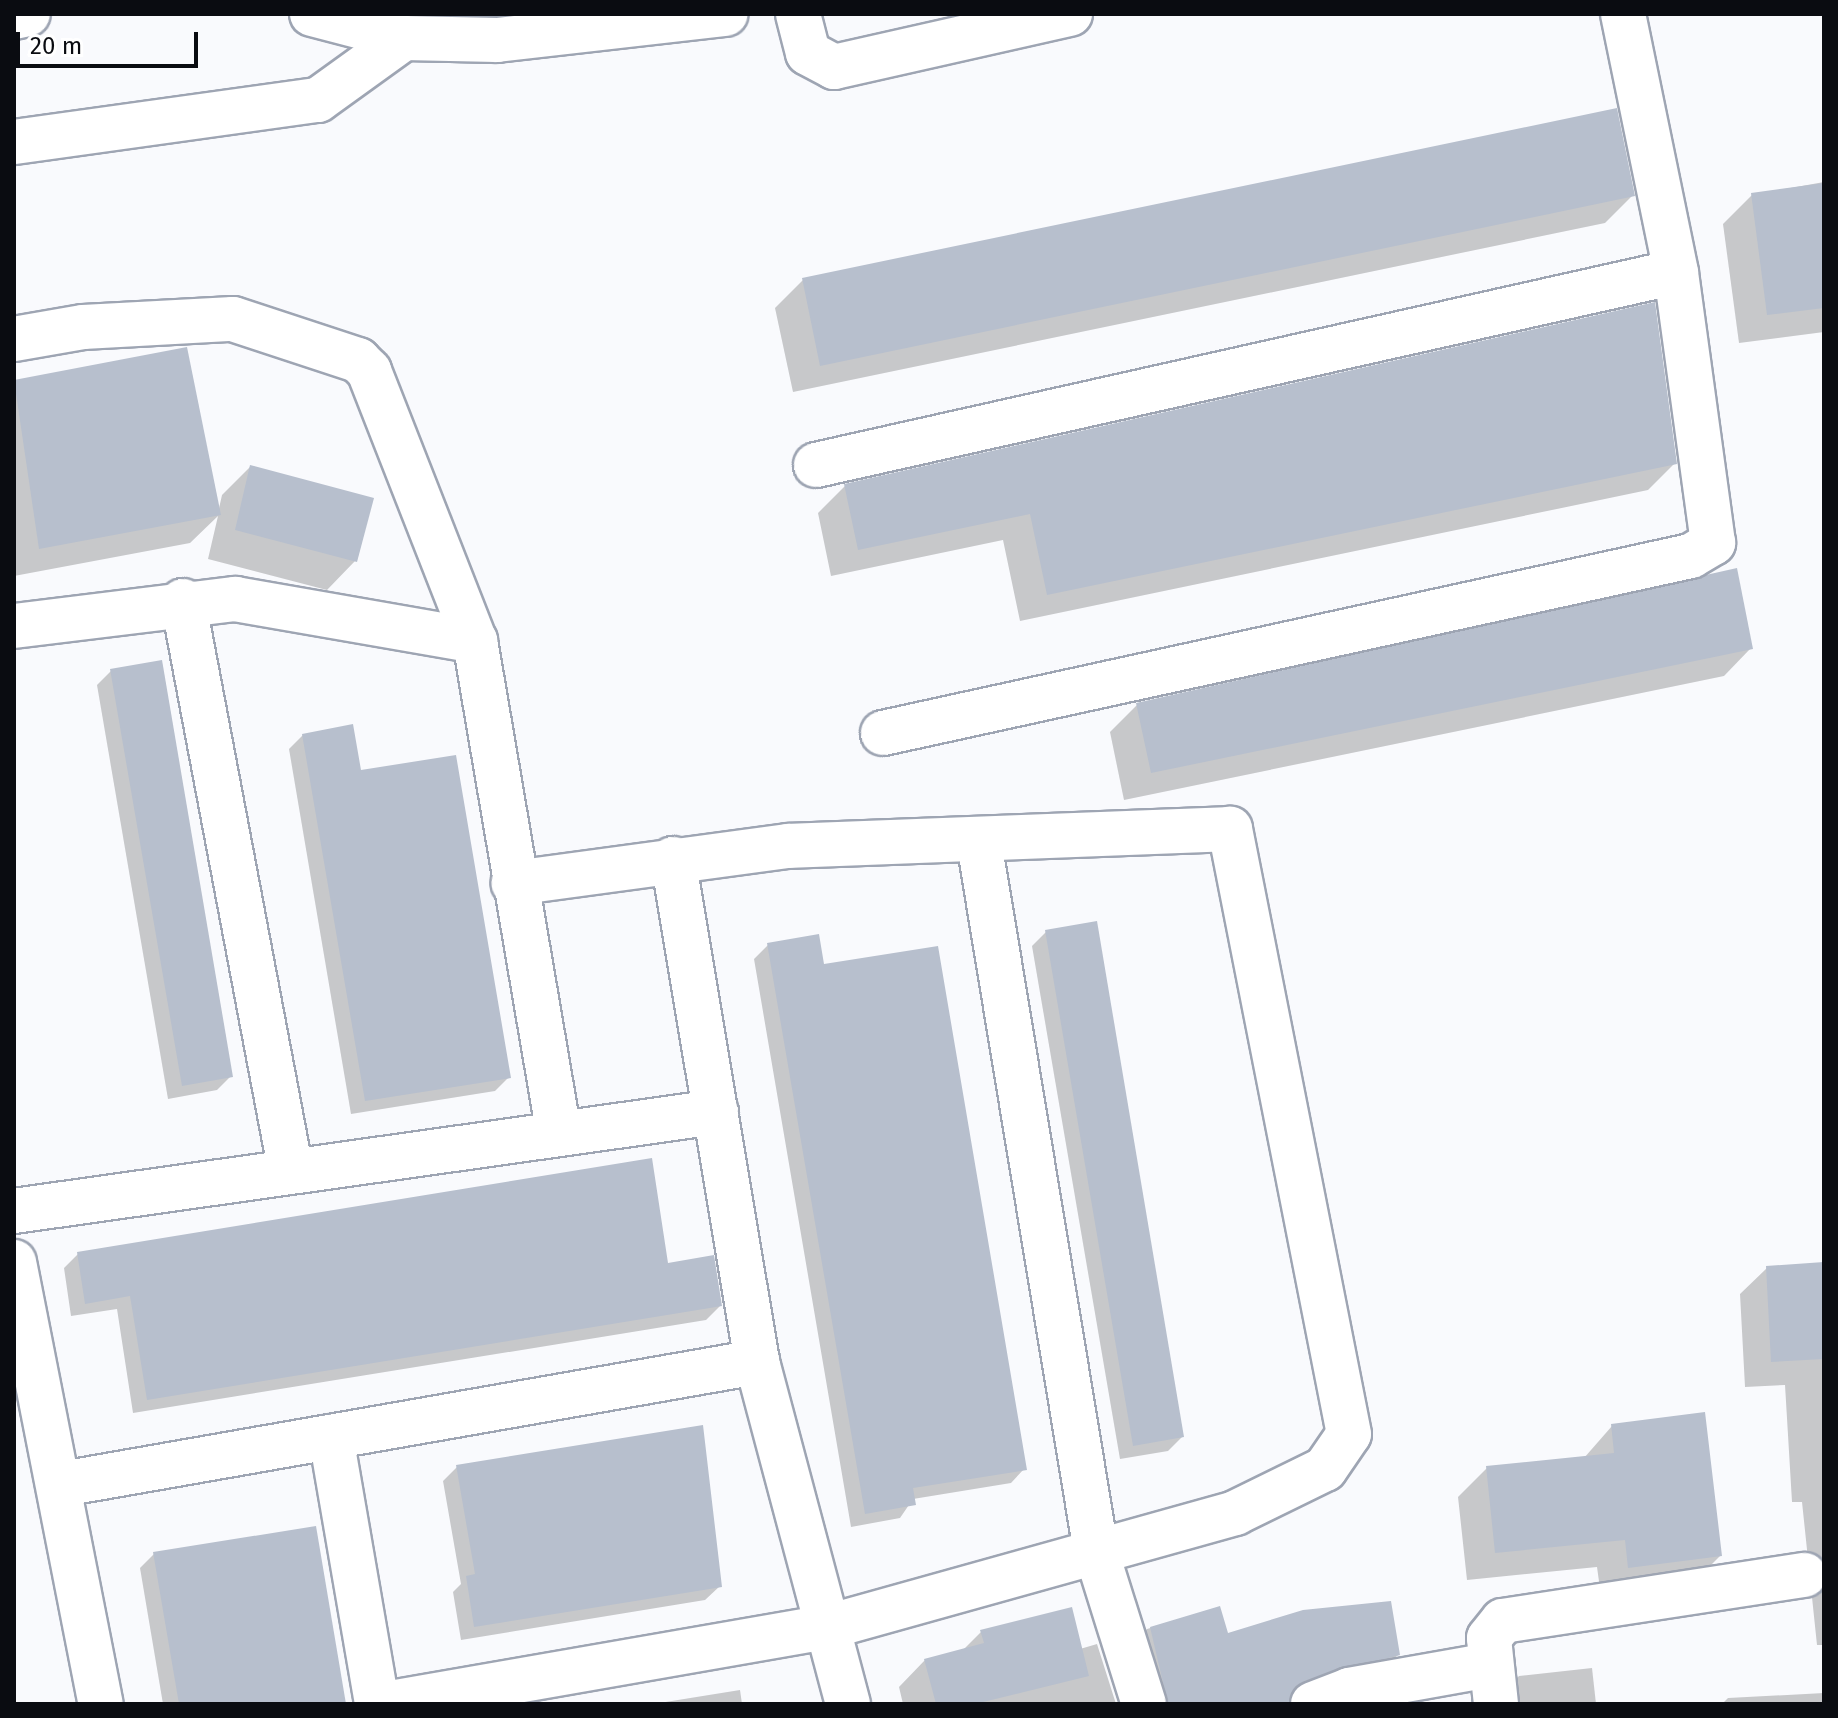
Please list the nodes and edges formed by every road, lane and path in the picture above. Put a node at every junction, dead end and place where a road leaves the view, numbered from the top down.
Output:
1 (28, 14) edge
2 (312, 14) edge
3 (726, 14) edge
4 (798, 14) edge
5 (1070, 14) edge
6 (1623, 14) edge
7 (14, 17) edge
8 (404, 38) junction
9 (14, 142) edge
10 (1676, 272) junction
11 (14, 339) edge
12 (816, 465) dead end
13 (183, 601) junction
14 (14, 626) edge
15 (475, 641) junction
16 (883, 733) dead end
17 (979, 842) junction
18 (673, 859) junction
19 (513, 883) junction
20 (716, 1112) junction
21 (559, 1134) junction
22 (291, 1172) junction
23 (14, 1211) edge
24 (14, 1262) edge
25 (757, 1362) junction
26 (331, 1437) junction
27 (62, 1484) junction
28 (1096, 1551) junction
29 (1805, 1575) dead end
30 (831, 1626) junction
31 (1492, 1685) edge
32 (101, 1704) edge
33 (377, 1704) edge
34 (385, 1704) edge
35 (848, 1704) edge
36 (1144, 1704) edge
37 (1313, 1704) edge

1 - 7 street
2 - 8 street
3 - 8 street
4 - 5 street
6 - 10 street
8 - 9 street
10 - 12 street
10 - 16 street
11 - 15 street
13 - 14 street
13 - 15 street
13 - 22 street
15 - 19 street
17 - 18 street
17 - 28 street
17 - 28 street
18 - 19 street
18 - 20 street
19 - 21 street
20 - 21 street
20 - 25 street
21 - 22 street
22 - 23 street
24 - 27 street
25 - 26 street
25 - 30 street
26 - 27 street
26 - 33 street
27 - 32 street
28 - 30 street
28 - 36 street
29 - 31 street
30 - 34 street
30 - 35 street
31 - 37 street

